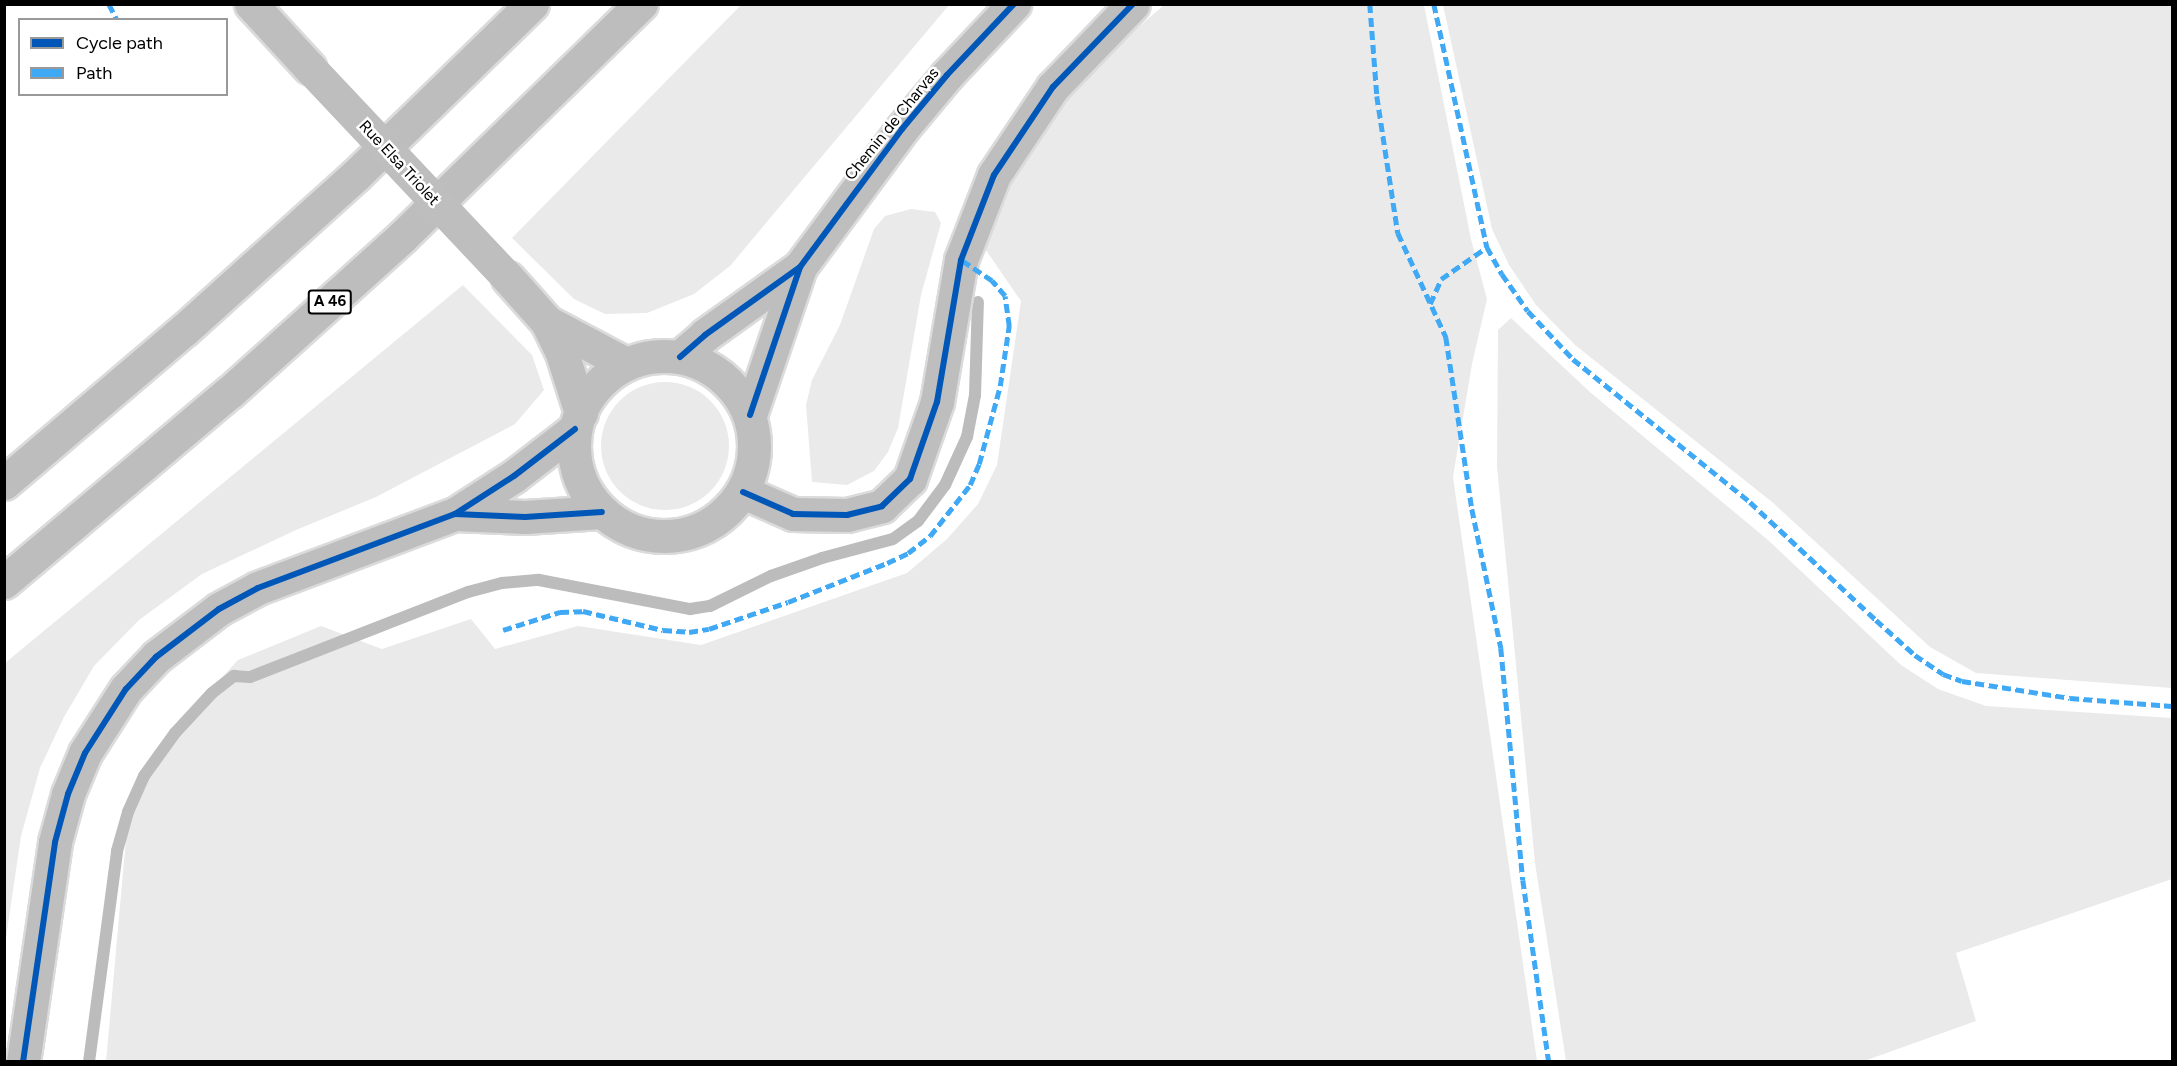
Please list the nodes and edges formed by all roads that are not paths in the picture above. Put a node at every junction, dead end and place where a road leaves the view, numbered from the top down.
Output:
1 (251, 4) edge
2 (532, 4) edge
3 (641, 4) edge
4 (1014, 4) edge
5 (1133, 4) edge
6 (800, 267) junction
7 (547, 322) junction
8 (680, 357) junction
9 (626, 364) junction
10 (750, 415) junction
11 (578, 421) junction
12 (4, 483) edge
13 (743, 492) junction
14 (602, 512) junction
15 (455, 514) junction
16 (4, 582) edge
17 (23, 1062) edge

1 - 7 street, Rue Elsa Triolet, bridge
2 - 12 highway
3 - 16 highway, A 46
4 - 6 street, Chemin de Charvas
5 - 13 street
6 - 8 street, Chemin de Charvas
6 - 10 street, Chemin de Charvas
7 - 9 street, Rue Elsa Triolet
7 - 11 street, Rue Elsa Triolet
8 - 9 street
8 - 10 street
9 - 11 street
10 - 13 street
11 - 14 street
11 - 15 street
13 - 14 street
14 - 15 street
15 - 17 street

